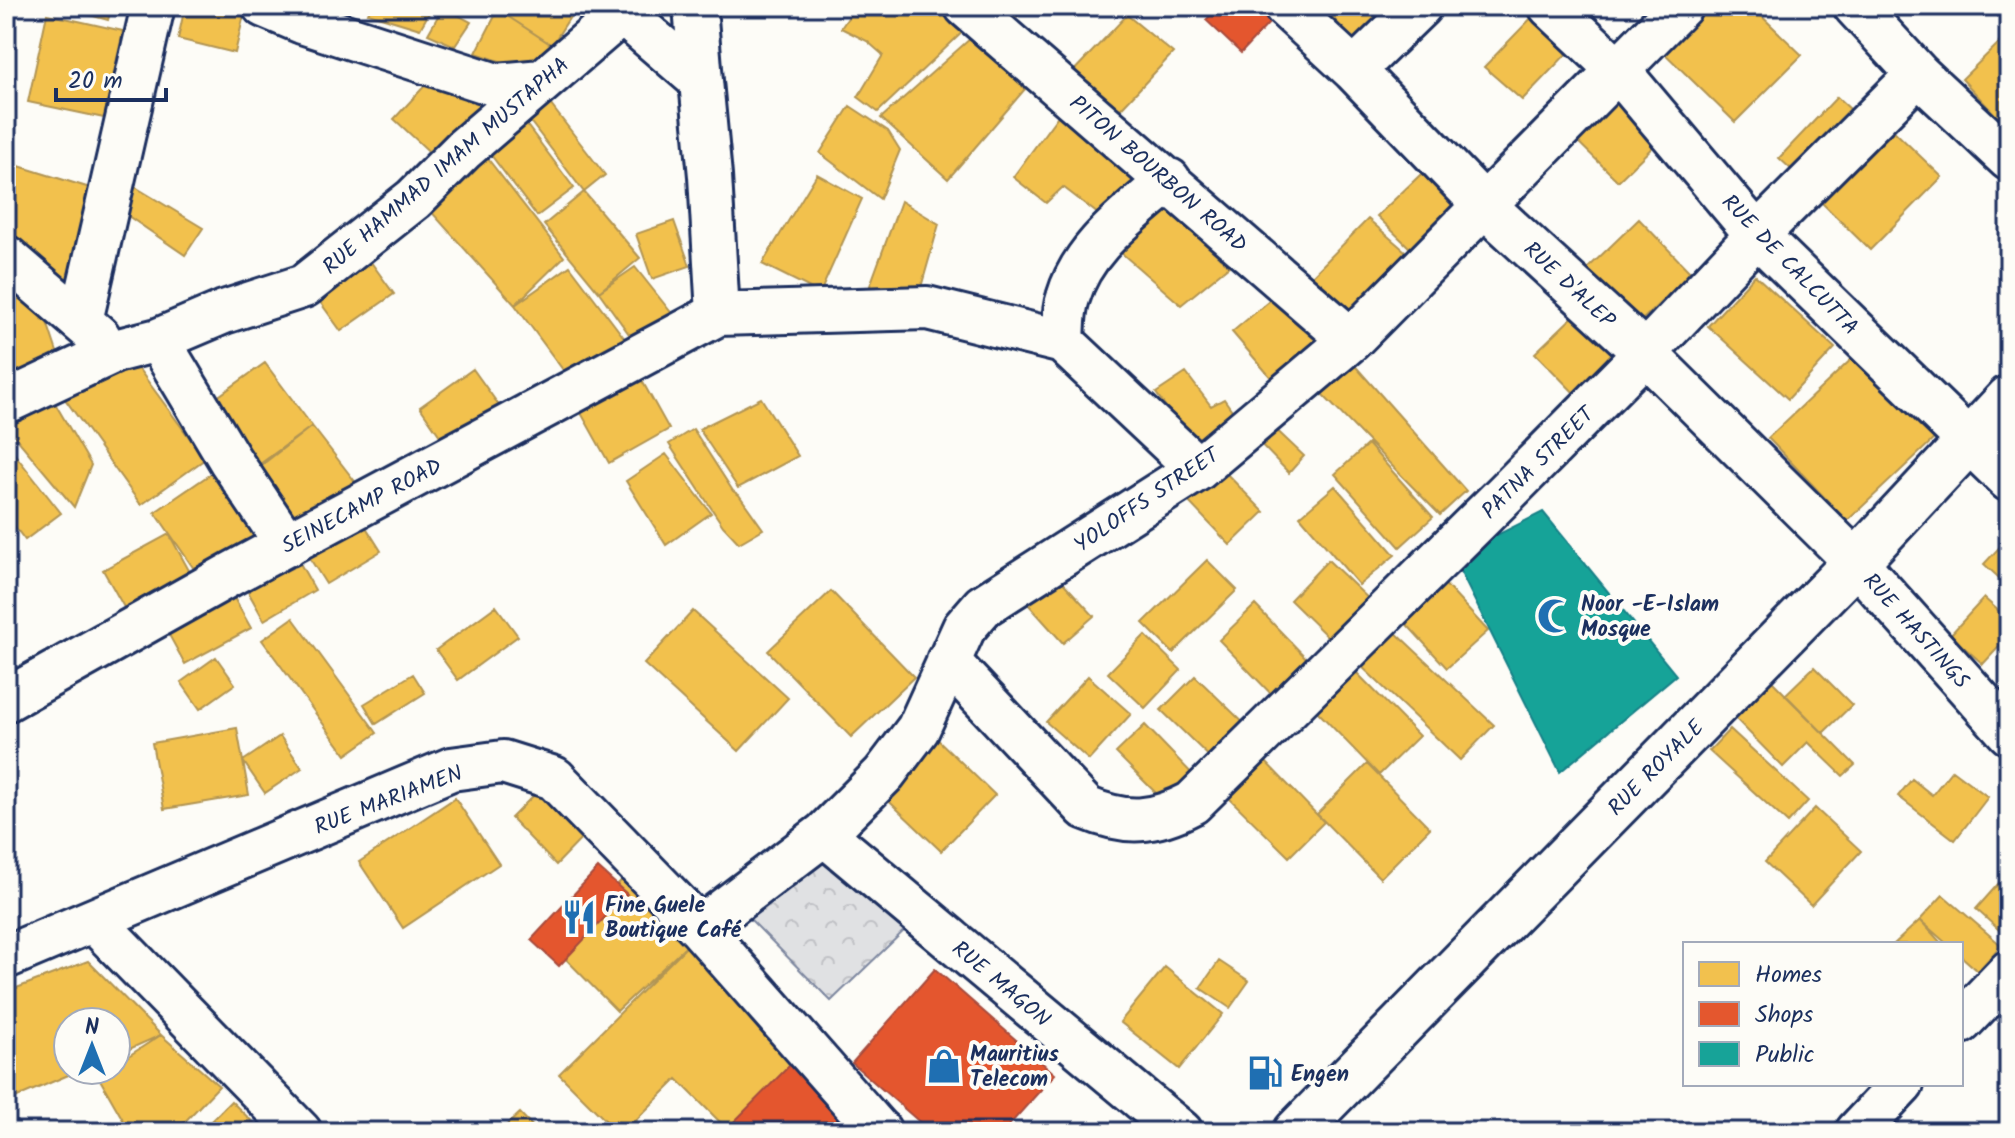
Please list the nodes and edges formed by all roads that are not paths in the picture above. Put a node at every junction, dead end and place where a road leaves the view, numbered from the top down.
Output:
1 (153, 6) edge
2 (264, 6) edge
3 (695, 6) edge
4 (966, 6) edge
5 (1285, 6) edge
6 (1420, 6) edge
7 (1550, 6) edge
8 (1681, 6) edge
9 (1855, 6) edge
10 (619, 8) edge
11 (1354, 70) junction
12 (1618, 70) junction
13 (1918, 74) junction
14 (542, 81) junction
15 (701, 81) junction
16 (2009, 159) edge
17 (1169, 180) junction
18 (1485, 206) junction
19 (1757, 235) junction
20 (6, 257) edge
21 (718, 314) junction
22 (81, 321) junction
23 (158, 340) junction
24 (1351, 340) junction
25 (1063, 342) junction
26 (115, 351) junction
27 (1645, 353) junction
28 (2009, 398) edge
29 (6, 402) edge
30 (1968, 440) junction
31 (1198, 469) junction
32 (2009, 480) edge
33 (287, 545) junction
34 (1856, 562) junction
35 (948, 661) junction
36 (6, 700) edge
37 (2009, 733) edge
38 (824, 834) junction
39 (95, 922) junction
40 (700, 928) junction
41 (6, 957) edge
42 (2009, 972) edge
43 (1963, 1020) edge
44 (1900, 1086) edge
45 (878, 1131) edge
46 (300, 1132) edge
47 (1181, 1132) edge
48 (1296, 1132) edge
49 (1857, 1132) edge

1 - 22 street
2 - 14 street
3 - 15 street
4 - 17 street, PITON BOURBON ROAD
5 - 11 street, RUE D'ALEP
6 - 11 street
7 - 12 street, RUE DE CALCUTTA
8 - 12 street, YOLOFFS STREET
9 - 13 street
10 - 14 street, RUE HAMMAD IMAM MUSTAPHA
10 - 15 street
11 - 18 street, RUE D'ALEP
12 - 18 street, YOLOFFS STREET
12 - 19 street, RUE DE CALCUTTA
13 - 16 street
13 - 19 street, PATNA STREET
14 - 23 street, RUE HAMMAD IMAM MUSTAPHA
15 - 21 street
17 - 24 street, PITON BOURBON ROAD
17 - 25 street
18 - 24 street, YOLOFFS STREET
18 - 27 street, RUE D'ALEP
19 - 27 street, PATNA STREET
19 - 30 street, RUE DE CALCUTTA
20 - 22 street
21 - 25 street
21 - 33 street, SEINECAMP ROAD
22 - 26 street
23 - 26 street, RUE HAMMAD IMAM MUSTAPHA
23 - 33 street
24 - 31 street, YOLOFFS STREET
25 - 31 street
26 - 29 street, RUE HAMMAD IMAM MUSTAPHA
27 - 34 street, RUE D'ALEP
27 - 35 street, PATNA STREET
28 - 30 main road, RUE ROYALE
30 - 32 street, RUE DE CALCUTTA
30 - 34 main road, RUE ROYALE
31 - 35 street, YOLOFFS STREET
33 - 36 street, SEINECAMP ROAD
34 - 37 street, RUE HASTINGS
34 - 48 main road, RUE ROYALE
35 - 38 street, YOLOFFS STREET
38 - 40 street, YOLOFFS STREET
38 - 47 street, RUE MAGON
39 - 40 street, RUE MARIAMEN
39 - 41 street, RUE MARIAMEN
39 - 46 street
40 - 45 street, RUE MARIAMEN
42 - 43 street
44 - 49 street

